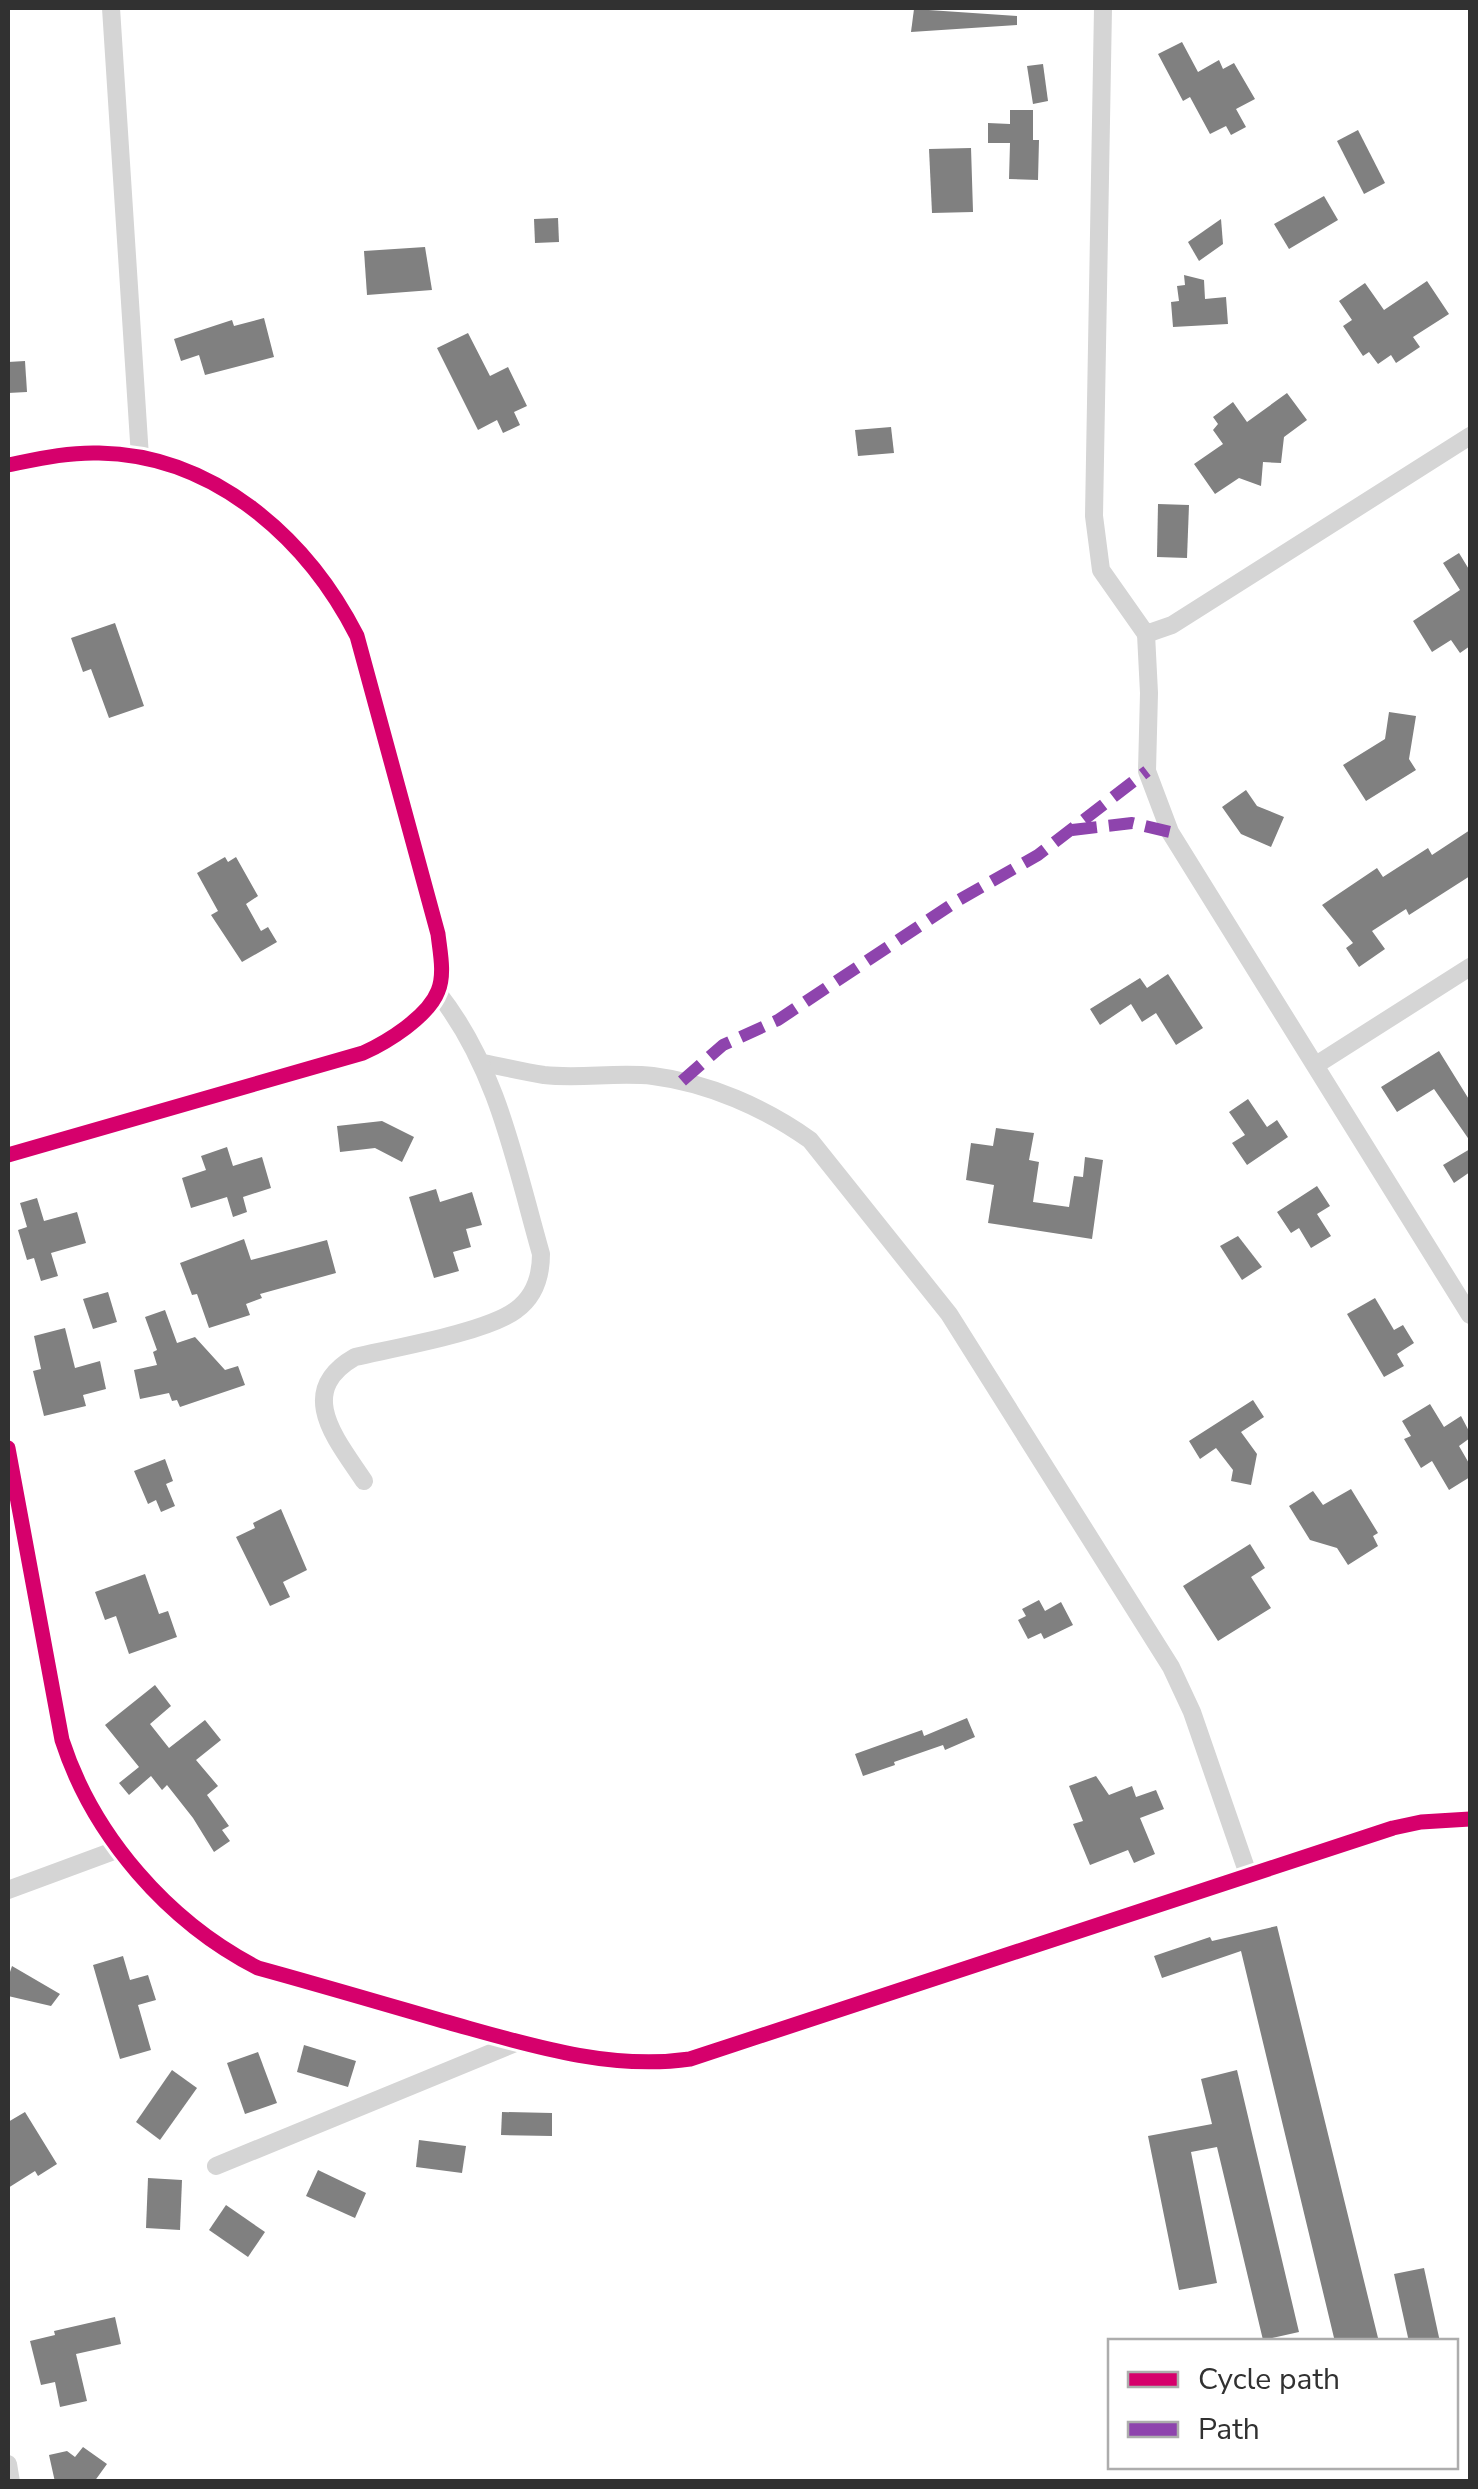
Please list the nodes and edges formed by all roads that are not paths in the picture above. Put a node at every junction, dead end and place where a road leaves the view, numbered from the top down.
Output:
1 (111, 8) edge
2 (1103, 8) edge
3 (1470, 436) edge
4 (140, 457) junction
5 (8, 465) edge
6 (1146, 634) junction
7 (1470, 967) edge
8 (438, 993) junction
9 (483, 1063) junction
10 (1316, 1064) junction
11 (8, 1155) edge
12 (1470, 1315) edge
13 (8, 1448) edge
14 (364, 1481) dead end
15 (16, 1540) edge
16 (1470, 1818) edge
17 (120, 1849) junction
18 (1248, 1874) junction
19 (8, 1890) edge
20 (518, 2042) junction
21 (216, 2166) dead end
22 (8, 2464) edge
23 (11, 2482) edge

1 - 4 street
2 - 6 street
3 - 6 street
4 - 5 street
4 - 8 street
6 - 10 street
7 - 10 street
8 - 9 street
8 - 11 street
9 - 14 street
9 - 18 street
10 - 12 street
13 - 15 street
15 - 17 street
16 - 18 street
17 - 19 street
17 - 20 street
18 - 20 street
20 - 21 street
22 - 23 street

